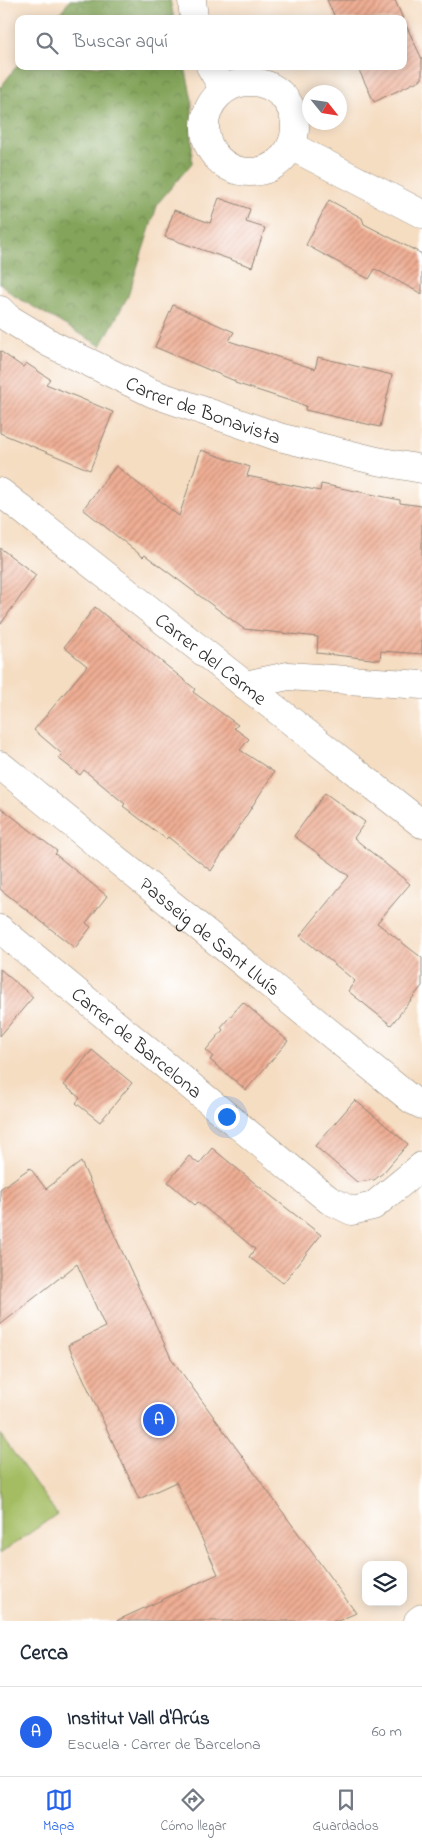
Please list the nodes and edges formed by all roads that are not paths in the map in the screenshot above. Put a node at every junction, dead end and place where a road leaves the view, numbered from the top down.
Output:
1 (192, 0) edge
2 (194, 15) edge
3 (212, 70) edge
4 (224, 90) junction
5 (292, 146) junction
6 (422, 214) edge
7 (0, 310) edge
8 (422, 469) edge
9 (0, 492) edge
10 (245, 685) junction
11 (422, 685) edge
12 (0, 765) edge
13 (422, 824) edge
14 (0, 929) edge
15 (422, 1105) edge
16 (422, 1166) edge
17 (422, 1618) edge
18 (418, 1621) edge

1 - 2 street
3 - 4 street
4 - 5 street
4 - 5 street
5 - 6 street
7 - 8 street, Carrer de Bonavista
9 - 10 street, Carrer del Carme
10 - 11 street
10 - 13 street, Carrer del Carme
12 - 15 street, Passeig de Sant Lluís
14 - 16 street, Carrer de Barcelona
17 - 18 street

